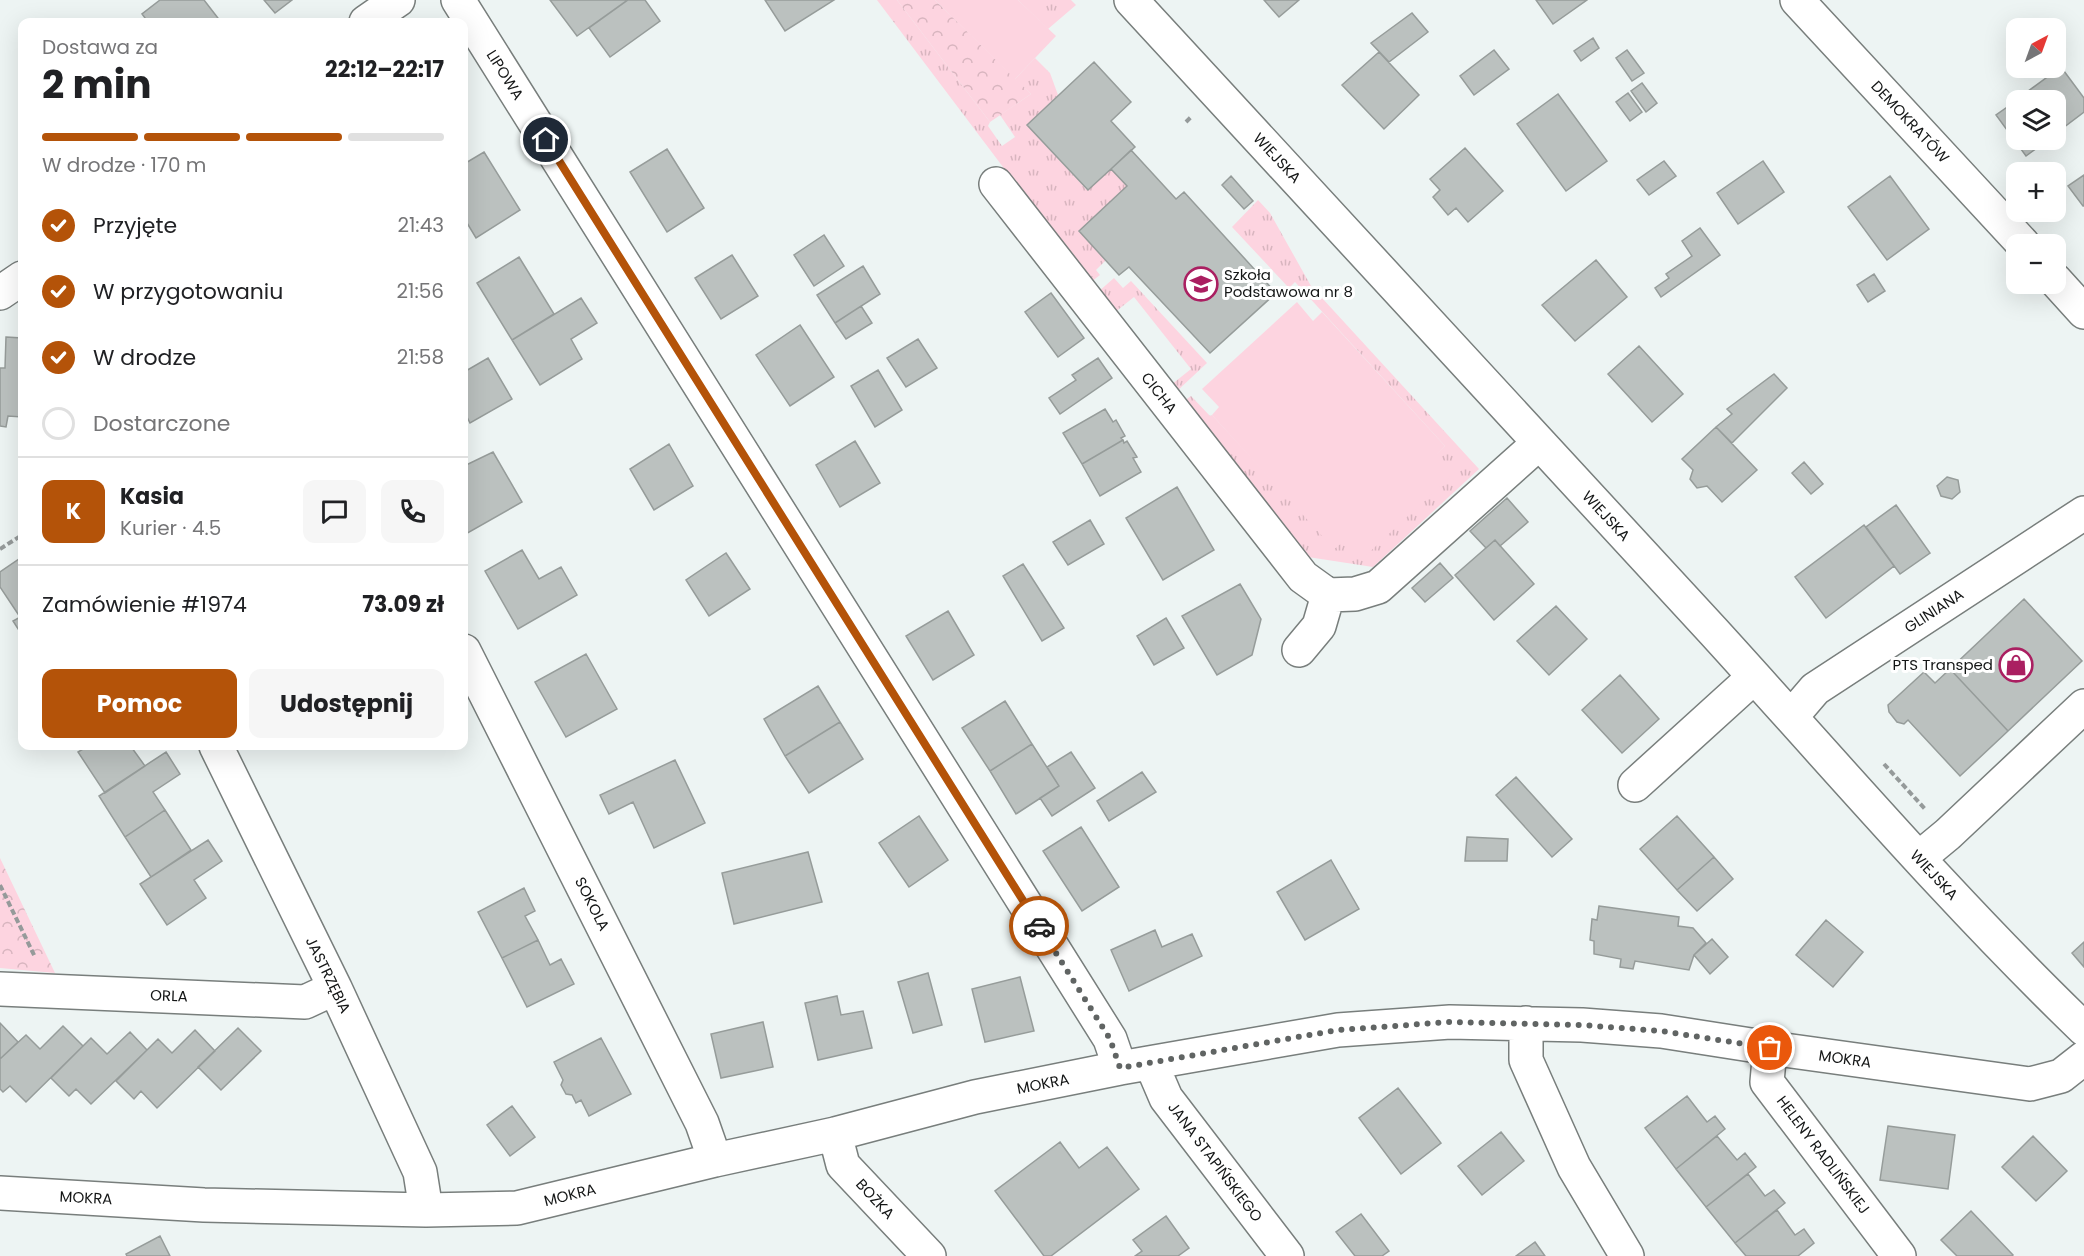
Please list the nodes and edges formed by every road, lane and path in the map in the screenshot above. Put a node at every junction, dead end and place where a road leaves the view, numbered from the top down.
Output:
1 (398, 0) edge
2 (458, 0) edge
3 (1131, 0) edge
4 (1797, 0) edge
5 (372, 18) edge
6 (1191, 117) dead end
7 (1186, 122) dead end
8 (996, 184) dead end
9 (2014, 234) edge
10 (18, 281) edge
11 (2066, 292) edge
12 (0, 293) edge
13 (2084, 312) edge
14 (1539, 443) junction
15 (2084, 513) edge
16 (18, 537) edge
17 (0, 549) edge
18 (1328, 595) junction
19 (1299, 650) dead end
20 (468, 659) edge
21 (1754, 676) junction
22 (2084, 705) edge
23 (1791, 717) junction
24 (218, 750) edge
25 (1635, 785) dead end
26 (1918, 858) junction
27 (0, 885) edge
28 (335, 988) junction
29 (0, 989) edge
30 (51, 992) junction
31 (1526, 1023) junction
32 (2084, 1029) edge
33 (1770, 1048) junction
34 (2084, 1058) edge
35 (1135, 1065) junction
36 (834, 1134) junction
37 (715, 1160) junction
38 (0, 1193) edge
39 (426, 1210) junction
40 (929, 1256) edge
41 (1287, 1256) edge
42 (1627, 1256) edge
43 (1899, 1256) edge

1 - 5 street
2 - 35 street, LIPOWA
3 - 14 street, WIEJSKA
4 - 9 street, DEMOKRATÓW
6 - 7 path
8 - 18 street, CICHA
10 - 12 street
11 - 13 street
14 - 18 street
14 - 21 street, WIEJSKA
15 - 23 street, GLINIANA
16 - 17 path
18 - 19 street
20 - 37 street, SOKOLA
21 - 23 street, WIEJSKA
21 - 25 street
22 - 26 street
23 - 26 street, WIEJSKA
24 - 28 street, JASTRZĘBIA
26 - 32 street, WIEJSKA
27 - 30 path
28 - 30 street, ORLA
28 - 39 street, JASTRZĘBIA
29 - 30 street, ORLA
31 - 33 street, MOKRA
31 - 35 street, MOKRA
31 - 42 street
33 - 34 street, MOKRA
33 - 43 street, HELENY RADLIŃSKIEJ
35 - 36 street, MOKRA
35 - 41 street, JANA STAPIŃSKIEGO
36 - 37 street, MOKRA
36 - 40 street, BOŻKA
37 - 39 street, MOKRA
38 - 39 street, MOKRA

